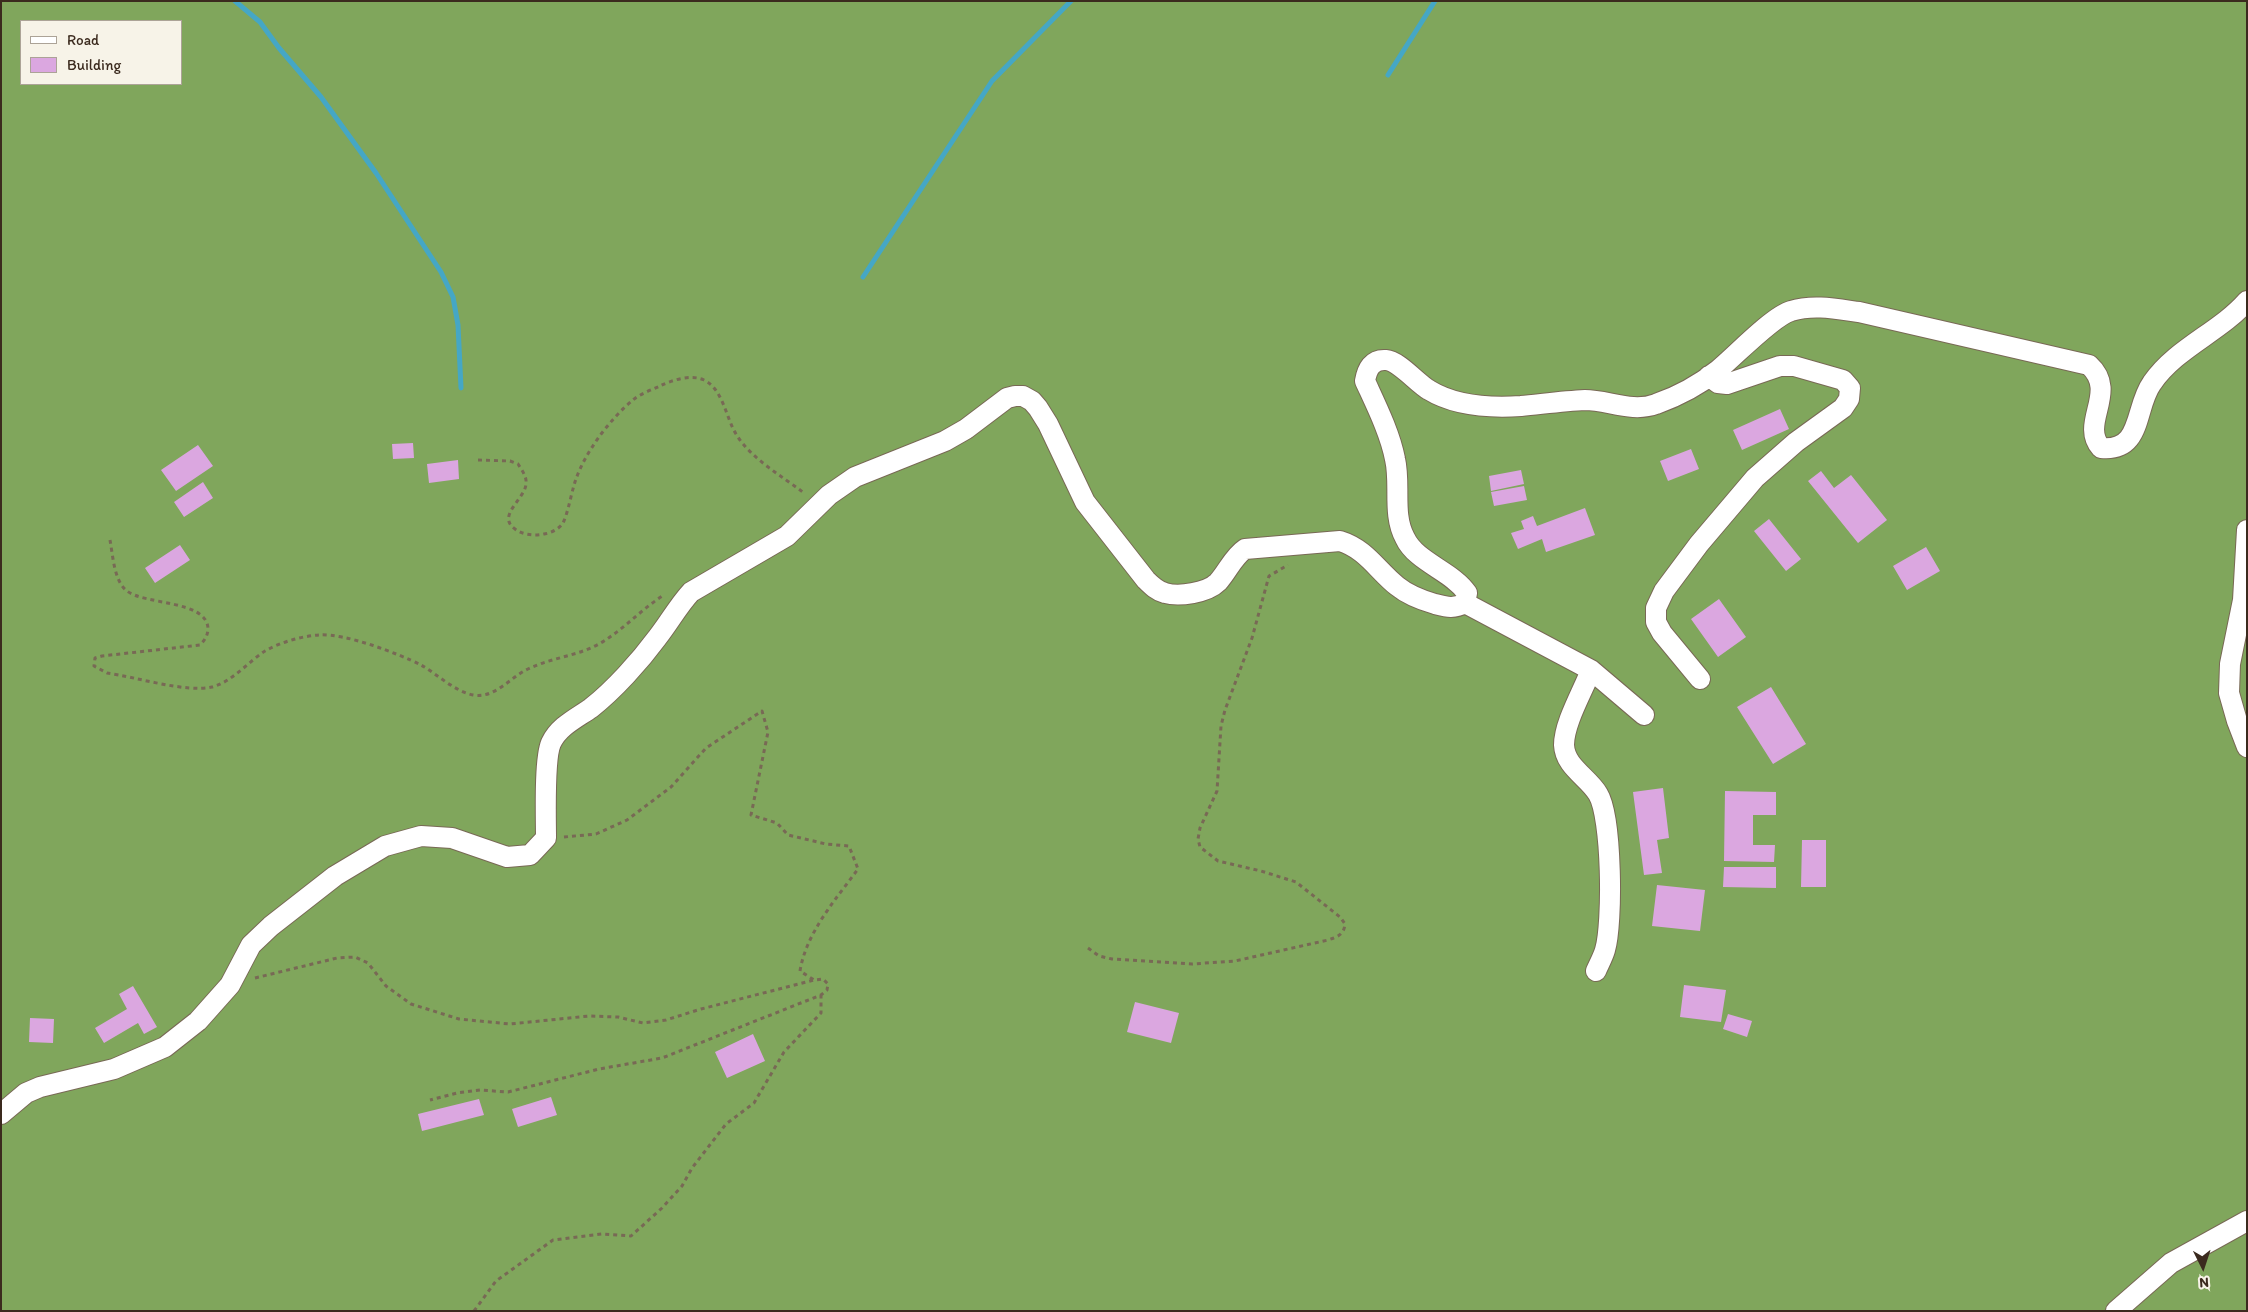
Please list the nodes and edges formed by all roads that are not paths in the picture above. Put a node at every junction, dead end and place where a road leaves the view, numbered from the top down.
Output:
1 (2247, 301) edge
2 (1709, 376) junction
3 (2247, 530) edge
4 (1465, 603) junction
5 (1591, 670) junction
6 (1700, 679) dead end
7 (1644, 716) dead end
8 (2247, 748) edge
9 (1596, 971) dead end
10 (1, 1114) edge
11 (2247, 1221) edge
12 (2116, 1311) edge

1 - 2 street
2 - 4 street
2 - 6 street
3 - 8 street
4 - 5 street
4 - 10 street
5 - 7 street
5 - 9 street
11 - 12 street

